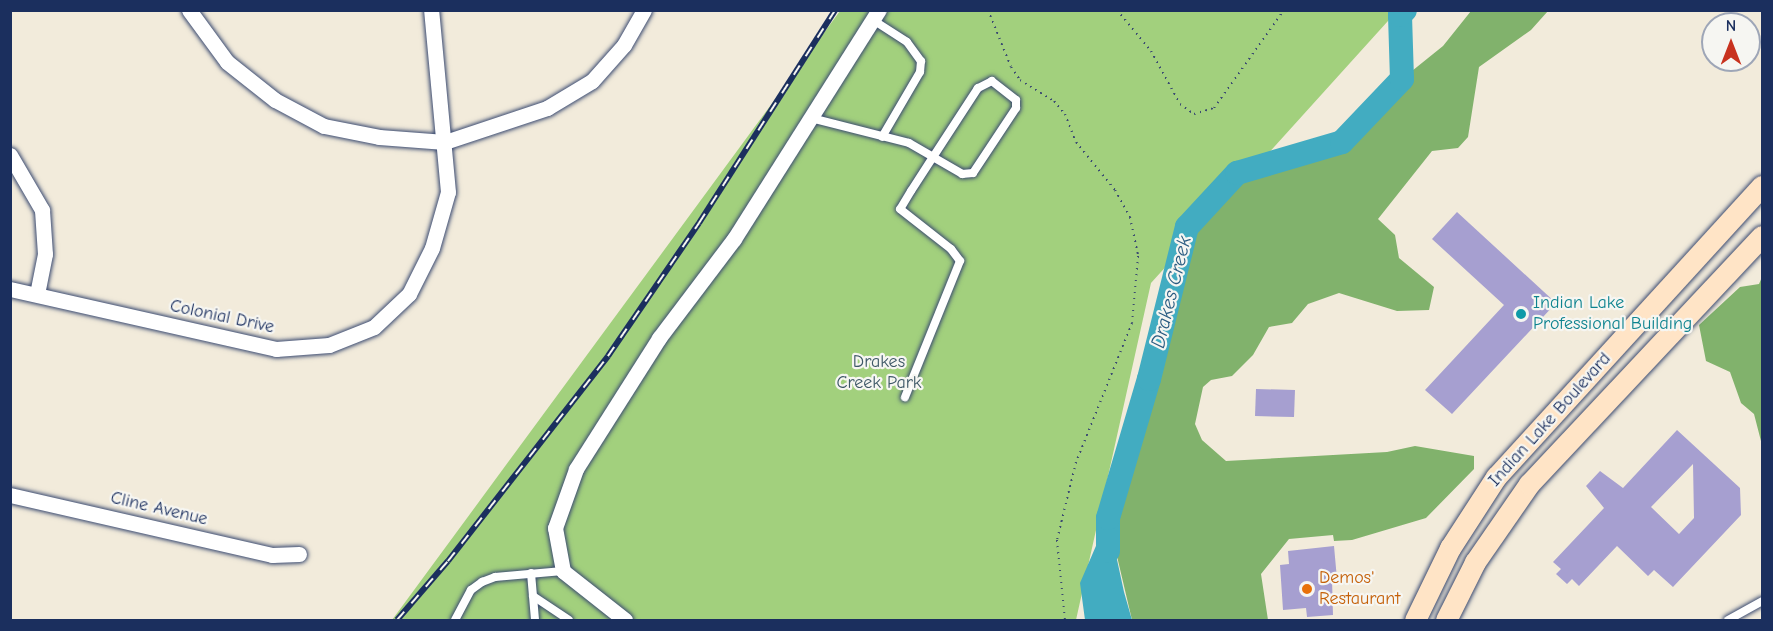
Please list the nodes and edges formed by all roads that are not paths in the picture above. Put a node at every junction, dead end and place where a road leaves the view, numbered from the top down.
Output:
1 (189, 10) edge
2 (431, 10) edge
3 (644, 10) edge
4 (876, 15) edge
5 (811, 118) junction
6 (882, 137) junction
7 (445, 142) junction
8 (10, 156) edge
9 (933, 157) junction
10 (1762, 186) edge
11 (1762, 236) edge
12 (10, 289) edge
13 (37, 294) junction
14 (1624, 339) junction
15 (1645, 358) junction
16 (905, 397) dead end
17 (10, 495) edge
18 (299, 554) dead end
19 (563, 571) junction
20 (531, 573) junction
21 (533, 596) junction
22 (1762, 601) edge
23 (455, 620) edge
24 (536, 621) edge
25 (569, 621) edge
26 (625, 621) edge
27 (1415, 621) edge
28 (1446, 621) edge
29 (1728, 621) edge

1 - 7 street
2 - 7 street, Colonial Drive
3 - 7 street
4 - 5 street
4 - 6 lane
5 - 6 lane
5 - 19 street
6 - 9 lane
7 - 13 street, Colonial Drive
8 - 13 street
9 - 9 lane
9 - 16 lane
10 - 14 main road, Indian Lake Boulevard
11 - 15 main road, Indian Lake Boulevard
12 - 13 street, Colonial Drive
14 - 15 main road
14 - 27 main road, Indian Lake Boulevard
15 - 28 main road, Indian Lake Boulevard
17 - 18 street, Cline Avenue
19 - 20 lane
19 - 26 street
20 - 21 lane
20 - 23 lane
21 - 24 lane
21 - 25 lane
22 - 29 lane

